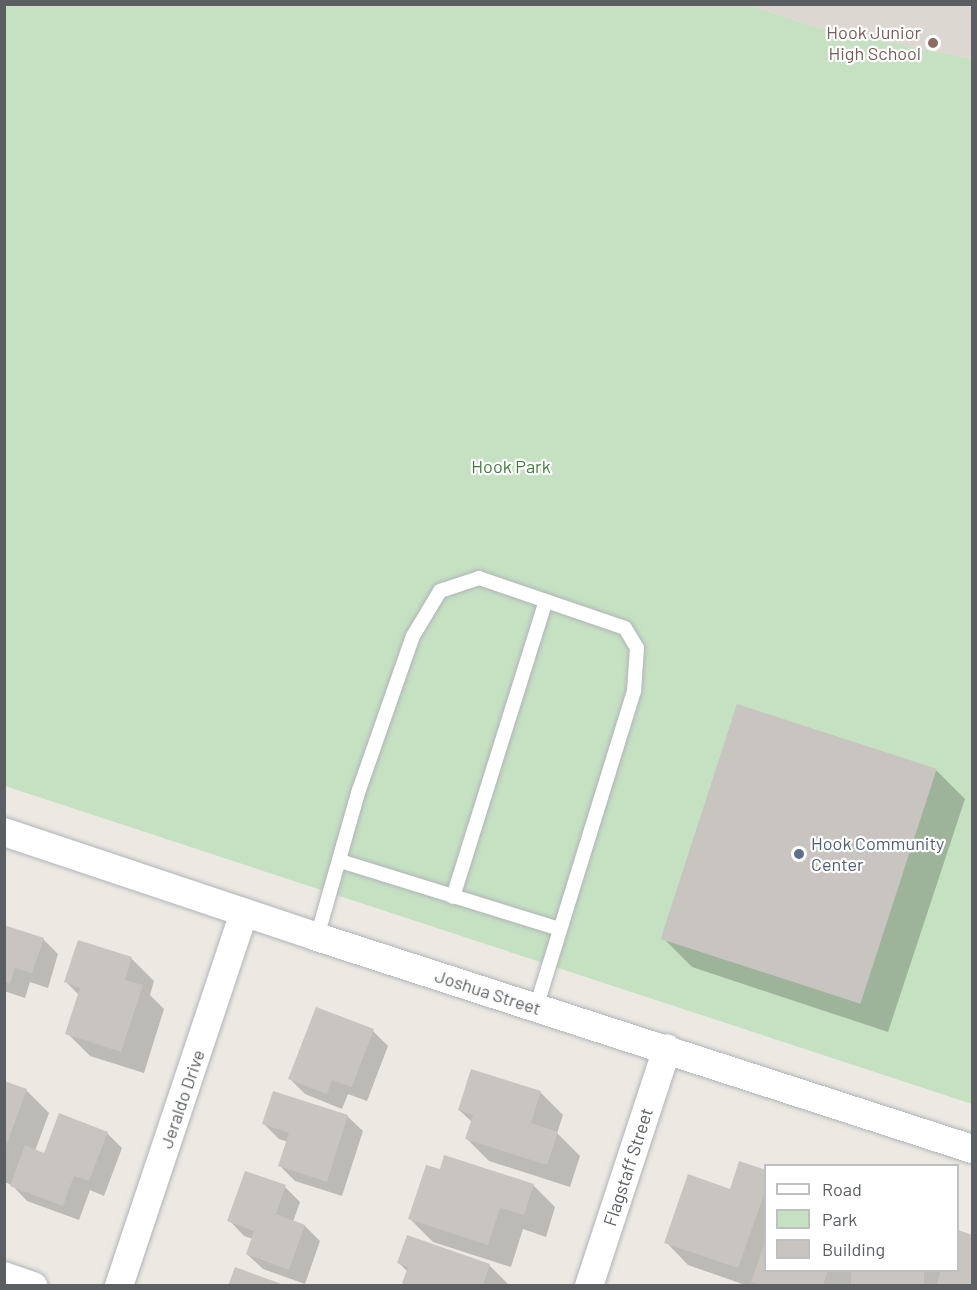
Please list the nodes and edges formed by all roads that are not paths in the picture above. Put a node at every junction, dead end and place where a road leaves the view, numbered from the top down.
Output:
1 (546, 601) junction
2 (4, 832) edge
3 (340, 861) junction
4 (453, 897) junction
5 (244, 912) junction
6 (560, 929) junction
7 (317, 937) junction
8 (536, 1008) junction
9 (667, 1049) junction
10 (972, 1149) edge
11 (4, 1276) edge
12 (33, 1286) edge
13 (119, 1286) edge
14 (589, 1286) edge

1 - 3 lane
1 - 4 lane
1 - 6 lane
2 - 5 street, Joshua Street
3 - 4 lane
3 - 7 lane
4 - 6 lane
5 - 7 street, Joshua Street
5 - 13 street, Jeraldo Drive
6 - 8 lane
7 - 8 street, Joshua Street
8 - 9 street, Joshua Street
9 - 10 street, Joshua Street
9 - 14 street, Flagstaff Street
11 - 12 street

